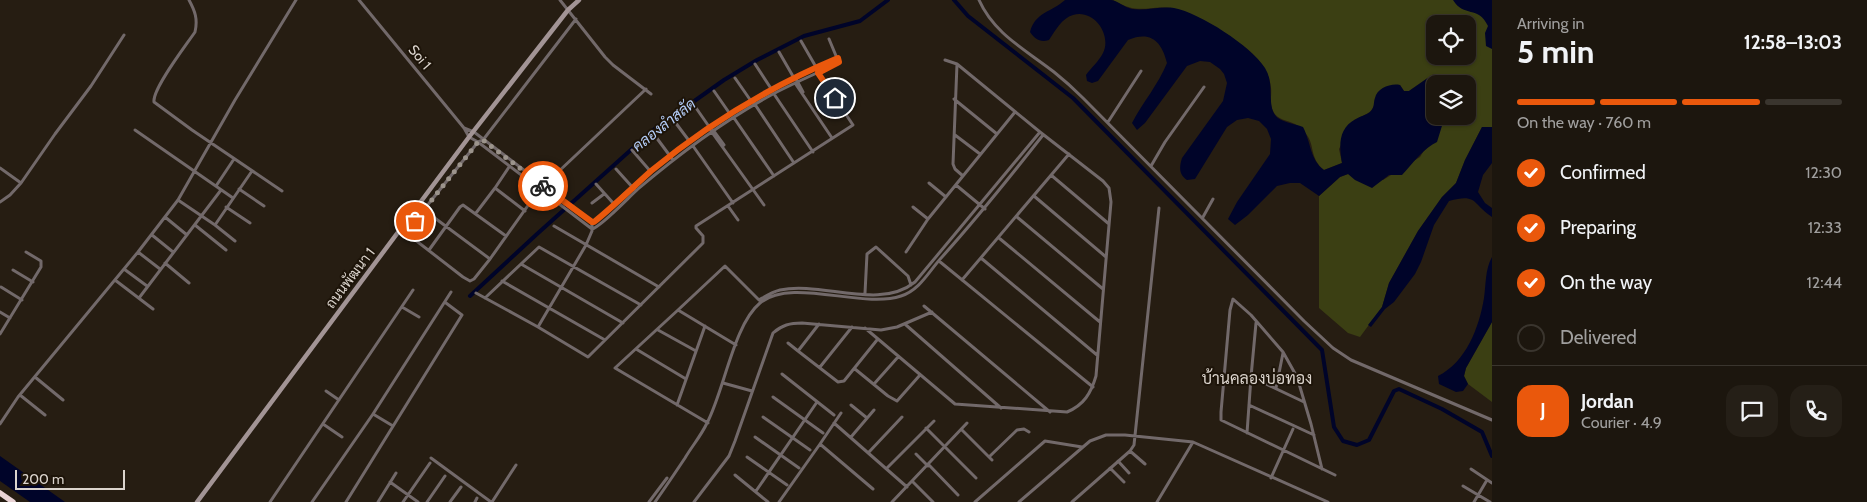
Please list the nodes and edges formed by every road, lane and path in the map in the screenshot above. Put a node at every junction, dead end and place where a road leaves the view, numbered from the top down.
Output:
1 (189, 0) edge
2 (296, 0) edge
3 (359, 0) edge
4 (560, 0) edge
5 (579, 0) edge
6 (979, 0) edge
7 (568, 10) junction
8 (576, 19) junction
9 (124, 35) dead end
10 (830, 38) dead end
11 (801, 41) dead end
12 (779, 52) dead end
13 (838, 58) junction
14 (945, 60) dead end
15 (755, 64) dead end
16 (957, 64) junction
17 (816, 67) junction
18 (1141, 71) dead end
19 (818, 73) junction
20 (735, 78) dead end
21 (794, 78) junction
22 (796, 83) junction
23 (1204, 87) dead end
24 (646, 89) junction
25 (714, 91) dead end
26 (774, 92) junction
27 (651, 94) dead end
28 (954, 99) junction
29 (751, 101) junction
30 (694, 105) dead end
31 (753, 105) junction
32 (1015, 112) junction
33 (730, 114) junction
34 (733, 119) junction
35 (675, 122) dead end
36 (1108, 122) junction
37 (464, 128) junction
38 (711, 129) junction
39 (135, 130) dead end
40 (474, 132) junction
41 (653, 133) dead end
42 (997, 134) junction
43 (1042, 134) junction
44 (954, 135) junction
45 (470, 137) junction
46 (833, 138) junction
47 (483, 140) junction
48 (211, 142) junction
49 (478, 142) junction
50 (690, 142) junction
51 (693, 146) junction
52 (632, 150) dead end
53 (813, 151) junction
54 (980, 154) junction
55 (1069, 154) junction
56 (670, 156) junction
57 (234, 159) junction
58 (673, 160) junction
59 (793, 164) junction
60 (1151, 166) junction
61 (509, 167) junction
62 (0, 168) edge
63 (616, 169) dead end
64 (195, 171) junction
65 (252, 171) junction
66 (650, 172) junction
67 (1052, 175) junction
68 (774, 176) junction
69 (963, 176) junction
70 (21, 183) junction
71 (929, 183) dead end
72 (596, 184) dead end
73 (956, 185) junction
74 (216, 186) junction
75 (544, 186) junction
76 (495, 188) junction
77 (239, 189) junction
78 (754, 189) junction
79 (221, 190) junction
80 (540, 190) junction
81 (634, 190) junction
82 (282, 191) dead end
83 (604, 194) junction
84 (1034, 196) junction
85 (946, 197) junction
86 (233, 198) junction
87 (1212, 199) dead end
88 (178, 200) junction
89 (0, 202) edge
90 (592, 203) dead end
91 (733, 203) junction
92 (614, 204) junction
93 (764, 205) dead end
94 (980, 205) junction
95 (264, 206) dead end
96 (728, 206) junction
97 (226, 207) junction
98 (914, 207) dead end
99 (1159, 208) dead end
100 (985, 209) junction
101 (424, 210) junction
102 (525, 211) junction
103 (476, 213) junction
104 (202, 216) junction
105 (165, 217) junction
106 (1017, 217) junction
107 (1203, 217) junction
108 (928, 219) junction
109 (738, 220) dead end
110 (592, 222) junction
111 (250, 223) dead end
112 (1109, 224) junction
113 (195, 225) junction
114 (215, 225) junction
115 (446, 226) junction
116 (554, 226) dead end
117 (590, 228) junction
118 (401, 229) junction
119 (406, 232) junction
120 (152, 235) junction
121 (187, 235) junction
122 (506, 236) junction
123 (999, 238) junction
124 (235, 241) dead end
125 (586, 245) junction
126 (226, 250) dead end
127 (429, 250) junction
128 (26, 252) dead end
129 (138, 252) junction
130 (174, 252) junction
131 (906, 252) dead end
132 (1106, 256) junction
133 (935, 257) junction
134 (981, 258) junction
135 (490, 259) junction
136 (939, 261) junction
137 (164, 263) junction
138 (521, 264) junction
139 (574, 266) junction
140 (124, 269) junction
141 (160, 269) junction
142 (13, 270) dead end
143 (115, 280) junction
144 (962, 280) junction
145 (502, 281) junction
146 (33, 282) junction
147 (189, 283) dead end
148 (911, 285) junction
149 (147, 286) junction
150 (562, 286) junction
151 (1, 287) edge
152 (659, 287) junction
153 (1103, 289) junction
154 (413, 290) dead end
155 (451, 292) dead end
156 (840, 292) junction
157 (476, 293) dead end
158 (865, 294) junction
159 (841, 297) junction
160 (139, 298) junction
161 (485, 298) junction
162 (22, 300) junction
163 (760, 301) junction
164 (446, 303) junction
165 (641, 305) junction
166 (402, 306) junction
167 (924, 306) dead end
168 (550, 308) junction
169 (153, 309) dead end
170 (678, 310) junction
171 (0, 312) edge
172 (932, 312) junction
173 (419, 317) dead end
174 (10, 318) junction
175 (623, 322) junction
176 (1100, 322) junction
177 (1256, 323) junction
178 (819, 324) junction
179 (905, 325) junction
180 (538, 326) junction
181 (704, 326) junction
182 (853, 326) junction
183 (865, 328) junction
184 (658, 330) junction
185 (0, 334) edge
186 (605, 340) junction
187 (877, 340) junction
188 (788, 343) dead end
189 (736, 345) junction
190 (636, 349) junction
191 (798, 350) junction
192 (696, 351) junction
193 (1283, 352) junction
194 (1097, 355) junction
195 (898, 357) junction
196 (820, 367) junction
197 (854, 368) junction
198 (782, 374) dead end
199 (920, 375) junction
200 (34, 377) junction
201 (1251, 377) junction
202 (686, 379) junction
203 (724, 383) junction
204 (874, 384) junction
205 (1093, 387) junction
206 (1276, 388) junction
207 (326, 391) dead end
208 (752, 391) junction
209 (20, 395) junction
210 (773, 396) dead end
211 (63, 400) dead end
212 (339, 400) junction
213 (817, 402) junction
214 (1305, 402) junction
215 (677, 405) junction
216 (851, 405) dead end
217 (1249, 405) junction
218 (1001, 408) junction
219 (874, 410) dead end
220 (1051, 412) junction
221 (373, 414) junction
222 (841, 414) dead end
223 (45, 415) dead end
224 (834, 415) dead end
225 (762, 417) dead end
226 (902, 417) dead end
227 (867, 418) junction
228 (804, 420) junction
229 (1492, 420) edge
230 (934, 421) dead end
231 (708, 423) junction
232 (834, 423) junction
233 (968, 423) dead end
234 (0, 424) edge
235 (323, 424) junction
236 (393, 426) junction
237 (926, 428) junction
238 (962, 430) junction
239 (1293, 430) dead end
240 (1029, 432) dead end
241 (823, 433) dead end
242 (1247, 433) junction
243 (1136, 435) junction
244 (1314, 435) junction
245 (342, 437) dead end
246 (755, 437) dead end
247 (851, 437) junction
248 (792, 438) junction
249 (1192, 442) junction
250 (820, 444) junction
251 (945, 447) junction
252 (1082, 447) junction
253 (810, 450) dead end
254 (1130, 451) junction
255 (1284, 451) junction
256 (869, 452) junction
257 (916, 454) dead end
258 (780, 455) junction
259 (747, 457) dead end
260 (431, 458) dead end
261 (1118, 461) junction
262 (430, 463) dead end
263 (1145, 464) dead end
264 (516, 465) dead end
265 (928, 466) junction
266 (799, 468) dead end
267 (887, 468) junction
268 (1110, 468) junction
269 (1322, 469) junction
270 (1470, 469) dead end
271 (769, 472) junction
272 (396, 473) dead end
273 (1129, 473) dead end
274 (735, 475) dead end
275 (1335, 475) dead end
276 (445, 476) dead end
277 (667, 478) dead end
278 (976, 478) dead end
279 (1271, 478) junction
280 (1487, 480) junction
281 (390, 482) junction
282 (912, 482) junction
283 (1124, 482) dead end
284 (1492, 483) edge
285 (787, 485) dead end
286 (1463, 486) dead end
287 (461, 487) dead end
288 (663, 487) junction
289 (907, 487) junction
290 (873, 489) dead end
291 (756, 491) junction
292 (0, 493) edge
293 (408, 495) junction
294 (958, 495) dead end
295 (1478, 495) junction
296 (380, 501) edge
297 (894, 501) edge
298 (13, 502) edge
299 (197, 502) edge
300 (270, 502) edge
301 (312, 502) edge
302 (346, 502) edge
303 (403, 502) edge
304 (418, 502) edge
305 (427, 502) edge
306 (450, 502) edge
307 (491, 502) edge
308 (650, 502) edge
309 (655, 502) edge
310 (694, 502) edge
311 (768, 502) edge
312 (779, 502) edge
313 (933, 502) edge
314 (975, 502) edge
315 (1019, 502) edge
316 (1072, 502) edge
317 (1157, 502) edge
318 (1328, 502) edge
319 (1474, 502) edge
320 (1490, 502) edge

1 - 48 street
2 - 48 street
3 - 37 street, Soi 1
4 - 7 street
5 - 7 main road, ถนนพัฒนา 1
6 - 36 street
7 - 8 street
7 - 40 main road, ถนนพัฒนา 1
8 - 24 street
8 - 47 street
9 - 70 street
10 - 13 street
11 - 17 street
12 - 21 street
13 - 17 street
13 - 19 street
14 - 16 street
15 - 26 street
16 - 28 street
16 - 32 street
17 - 21 street
18 - 36 street
19 - 22 street
19 - 46 street
20 - 29 street
21 - 22 street
21 - 26 street
22 - 26 street
22 - 46 street
23 - 60 street
24 - 27 street
24 - 75 street
25 - 33 street
26 - 29 street
26 - 31 street
26 - 53 street
28 - 42 street
28 - 44 street
29 - 31 street
29 - 33 street
30 - 38 street
31 - 34 street
31 - 59 street
32 - 42 street
32 - 43 street
33 - 38 street
34 - 38 street
34 - 68 street
35 - 50 street
36 - 60 street
37 - 40 street, Soi 1
37 - 45 street, Soi 1
38 - 50 street
38 - 51 street
38 - 78 street
39 - 64 street
40 - 45 main road, ถนนพัฒนา 1
40 - 47 street, Soi 1
41 - 56 street
42 - 54 street
43 - 55 street
43 - 94 street
43 - 100 street
44 - 54 street
44 - 69 street
45 - 49 street, Soi 1
45 - 118 main road, ถนนพัฒนา 1
46 - 53 street
47 - 49 street
47 - 75 street, Soi 1
48 - 57 street
48 - 64 street
49 - 61 street, Soi 1
49 - 101 street
50 - 56 street
51 - 58 street
51 - 91 street
52 - 66 street
53 - 59 street
54 - 69 street
55 - 67 street
55 - 112 street
56 - 58 street
56 - 66 street
57 - 65 street
57 - 74 street
58 - 81 street
59 - 68 street
60 - 107 street
61 - 76 street
61 - 80 street, Soi 1
62 - 70 street
63 - 81 street
64 - 74 street
64 - 88 street
65 - 77 street
65 - 82 street
66 - 81 street
67 - 84 street
67 - 112 street
68 - 78 street
69 - 73 street
70 - 89 street
71 - 85 street
72 - 83 street
73 - 85 street
73 - 94 street
74 - 79 street
75 - 80 street
75 - 110 street, Soi 1
76 - 102 street
76 - 103 street
77 - 86 street
77 - 95 street
78 - 91 street
78 - 93 street
79 - 86 street
79 - 104 street
80 - 102 street
80 - 117 street, Soi 1
81 - 92 street
81 - 117 street
83 - 90 street
83 - 92 street
84 - 106 street
84 - 132 street
85 - 108 street
86 - 97 street
87 - 107 street
88 - 104 street
88 - 105 street
91 - 96 street
92 - 110 street
94 - 100 street
94 - 133 street
96 - 109 street
96 - 152 street
97 - 111 street
97 - 114 street
98 - 108 street
99 - 243 street
100 - 136 street
101 - 115 street
101 - 119 street
102 - 122 street
103 - 115 street
103 - 122 street
104 - 113 street
104 - 114 street
105 - 120 street
105 - 121 street
106 - 123 street
106 - 153 street
107 - 229 street
108 - 131 street
110 - 117 street
112 - 132 street
113 - 121 street
113 - 126 street
114 - 124 street
115 - 127 street
115 - 135 street
116 - 125 street
117 - 125 street
118 - 119 street
118 - 299 main road, ถนนพัฒนา 1
119 - 127 street
120 - 129 street
120 - 130 street
121 - 130 street
122 - 135 street
123 - 134 street
123 - 176 street
125 - 139 street
125 - 152 street
127 - 135 street
128 - 146 street
129 - 140 street
129 - 141 street
130 - 137 street
132 - 153 street
133 - 136 street
133 - 148 street
134 - 144 street
134 - 194 street
136 - 144 street
136 - 159 street
137 - 141 street
137 - 147 street
138 - 139 street
138 - 145 street
138 - 150 street
139 - 150 street
139 - 165 street
140 - 143 street
140 - 149 street
141 - 149 street
142 - 146 street
143 - 160 street
143 - 200 street
144 - 205 street
145 - 161 street
145 - 168 street
146 - 162 street
148 - 158 street
148 - 158 street
149 - 160 street
150 - 168 street
150 - 175 street
151 - 162 street
152 - 165 street
153 - 176 street
154 - 166 street
155 - 164 street
156 - 158 street
156 - 159 street
156 - 163 street
157 - 161 street
159 - 163 street
160 - 169 street
161 - 180 street
162 - 174 street
163 - 170 street
163 - 189 street
164 - 221 street
164 - 236 street
165 - 175 street
166 - 173 street
166 - 212 street
167 - 172 street
168 - 180 street
168 - 186 street
170 - 181 street
170 - 184 street
171 - 174 street
172 - 179 street
172 - 220 street
174 - 185 street
175 - 186 street
176 - 194 street
177 - 193 street
177 - 201 street
177 - 242 street
178 - 182 street
178 - 191 street
178 - 208 street
179 - 183 street
179 - 218 street
180 - 186 street
181 - 189 street
181 - 192 street
182 - 183 street
182 - 196 street
183 - 187 street
184 - 190 street
184 - 192 street
187 - 195 street
187 - 197 street
188 - 191 street
189 - 203 street
190 - 202 street
190 - 215 street
191 - 196 street
192 - 202 street
193 - 206 street
193 - 214 street
194 - 205 street
195 - 199 street
195 - 204 street
196 - 197 street
197 - 204 street
198 - 213 street
199 - 204 street
199 - 218 street
200 - 209 street
200 - 211 street
201 - 206 street
201 - 217 street
202 - 215 street
203 - 208 street
203 - 231 street
205 - 220 street
206 - 214 street
207 - 212 street
208 - 310 street
209 - 223 street
209 - 234 street
210 - 228 street
212 - 235 street
213 - 224 street
213 - 228 street
214 - 244 street
215 - 231 street
216 - 227 street
217 - 242 street
217 - 244 street
218 - 220 street
219 - 227 street
221 - 236 street
221 - 301 street
222 - 232 street
225 - 248 street
226 - 256 street
227 - 247 street
228 - 241 street
228 - 248 street
230 - 237 street
231 - 288 street
232 - 247 street
232 - 250 street
233 - 238 street
235 - 245 street
235 - 300 street
236 - 302 street
237 - 251 street
237 - 267 street
238 - 240 street
238 - 251 street
239 - 255 street
242 - 255 street
243 - 249 street
243 - 252 street
243 - 254 street
244 - 269 street
246 - 258 street
247 - 256 street
248 - 253 street
248 - 258 street
249 - 279 street
249 - 317 street
250 - 290 street
250 - 312 street
251 - 265 street
251 - 278 street
252 - 314 street
252 - 315 street
254 - 261 street
254 - 263 street
255 - 269 street
255 - 279 street
256 - 267 street
257 - 265 street
258 - 266 street
258 - 271 street
259 - 271 street
260 - 307 street
261 - 268 street
261 - 273 street
262 - 293 street
264 - 307 street
265 - 282 street
265 - 294 street
267 - 289 street
268 - 283 street
268 - 316 street
269 - 275 street
270 - 280 street
271 - 285 street
271 - 291 street
272 - 281 street
274 - 291 street
276 - 305 street
277 - 288 street
279 - 318 street
280 - 284 street
280 - 295 street
281 - 293 street
281 - 296 street
282 - 289 street
282 - 313 street
286 - 295 street
287 - 306 street
288 - 308 street
288 - 309 street
289 - 297 street
291 - 311 street
292 - 298 highway
293 - 303 street
293 - 304 street
295 - 319 street
295 - 320 street

